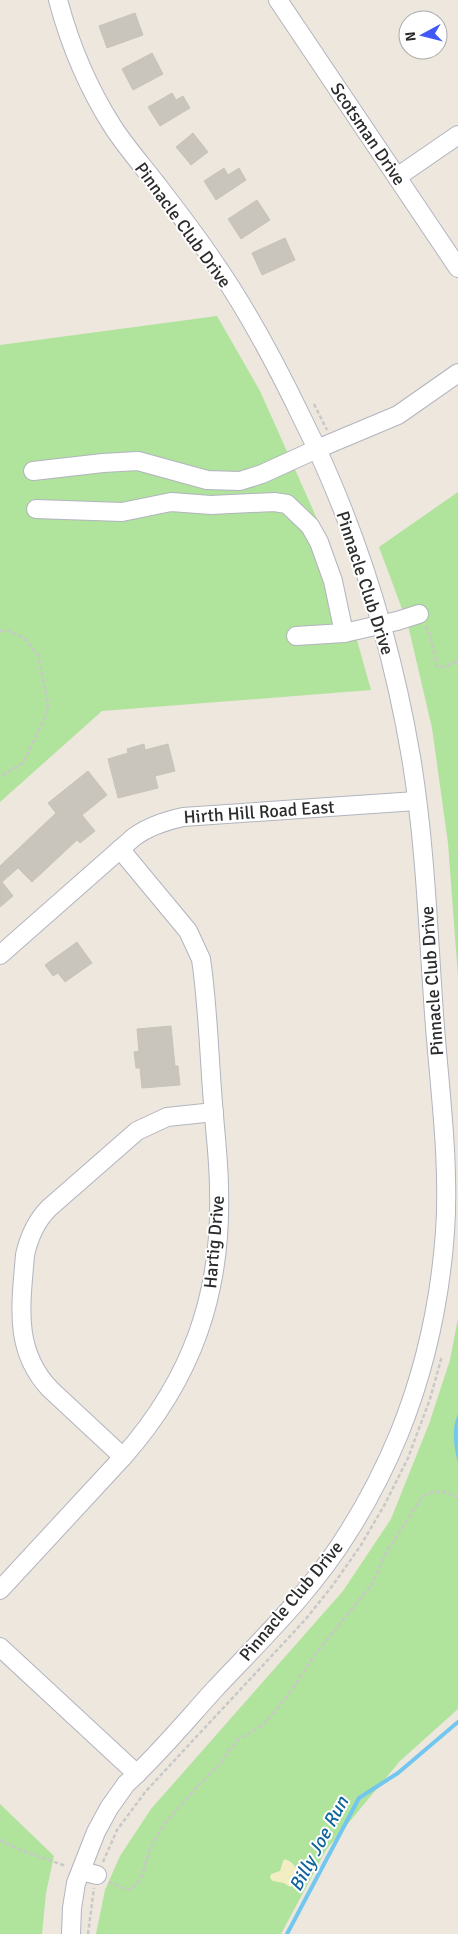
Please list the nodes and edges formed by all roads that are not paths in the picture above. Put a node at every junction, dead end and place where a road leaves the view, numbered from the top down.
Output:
1 (58, 0) edge
2 (278, 0) edge
3 (458, 135) edge
4 (397, 177) junction
5 (458, 268) edge
6 (458, 373) edge
7 (317, 448) junction
8 (33, 471) dead end
9 (36, 509) dead end
10 (419, 614) road end
11 (381, 624) junction
12 (344, 633) junction
13 (296, 636) dead end
14 (416, 801) junction
15 (120, 849) junction
16 (0, 954) edge
17 (214, 1112) junction
18 (123, 1457) junction
19 (0, 1590) edge
20 (0, 1647) edge
21 (137, 1774) junction
22 (71, 1934) edge

1 - 7 street, Pinnacle Club Drive
2 - 4 street, Scotsman Drive
3 - 4 street
4 - 5 street, Scotsman Drive
6 - 7 street
7 - 8 street
7 - 11 street, Pinnacle Club Drive
9 - 12 street
10 - 11 street
11 - 12 street
11 - 14 street, Pinnacle Club Drive
12 - 13 street
14 - 15 street, Hirth Hill Road East
14 - 21 street, Pinnacle Club Drive
15 - 16 street, Hirth Hill Road East
15 - 17 street, Hartig Drive
17 - 18 street, Hartig Drive
17 - 18 street
18 - 19 street, Hartig Drive
20 - 21 street
21 - 22 street, Pinnacle Club Drive

